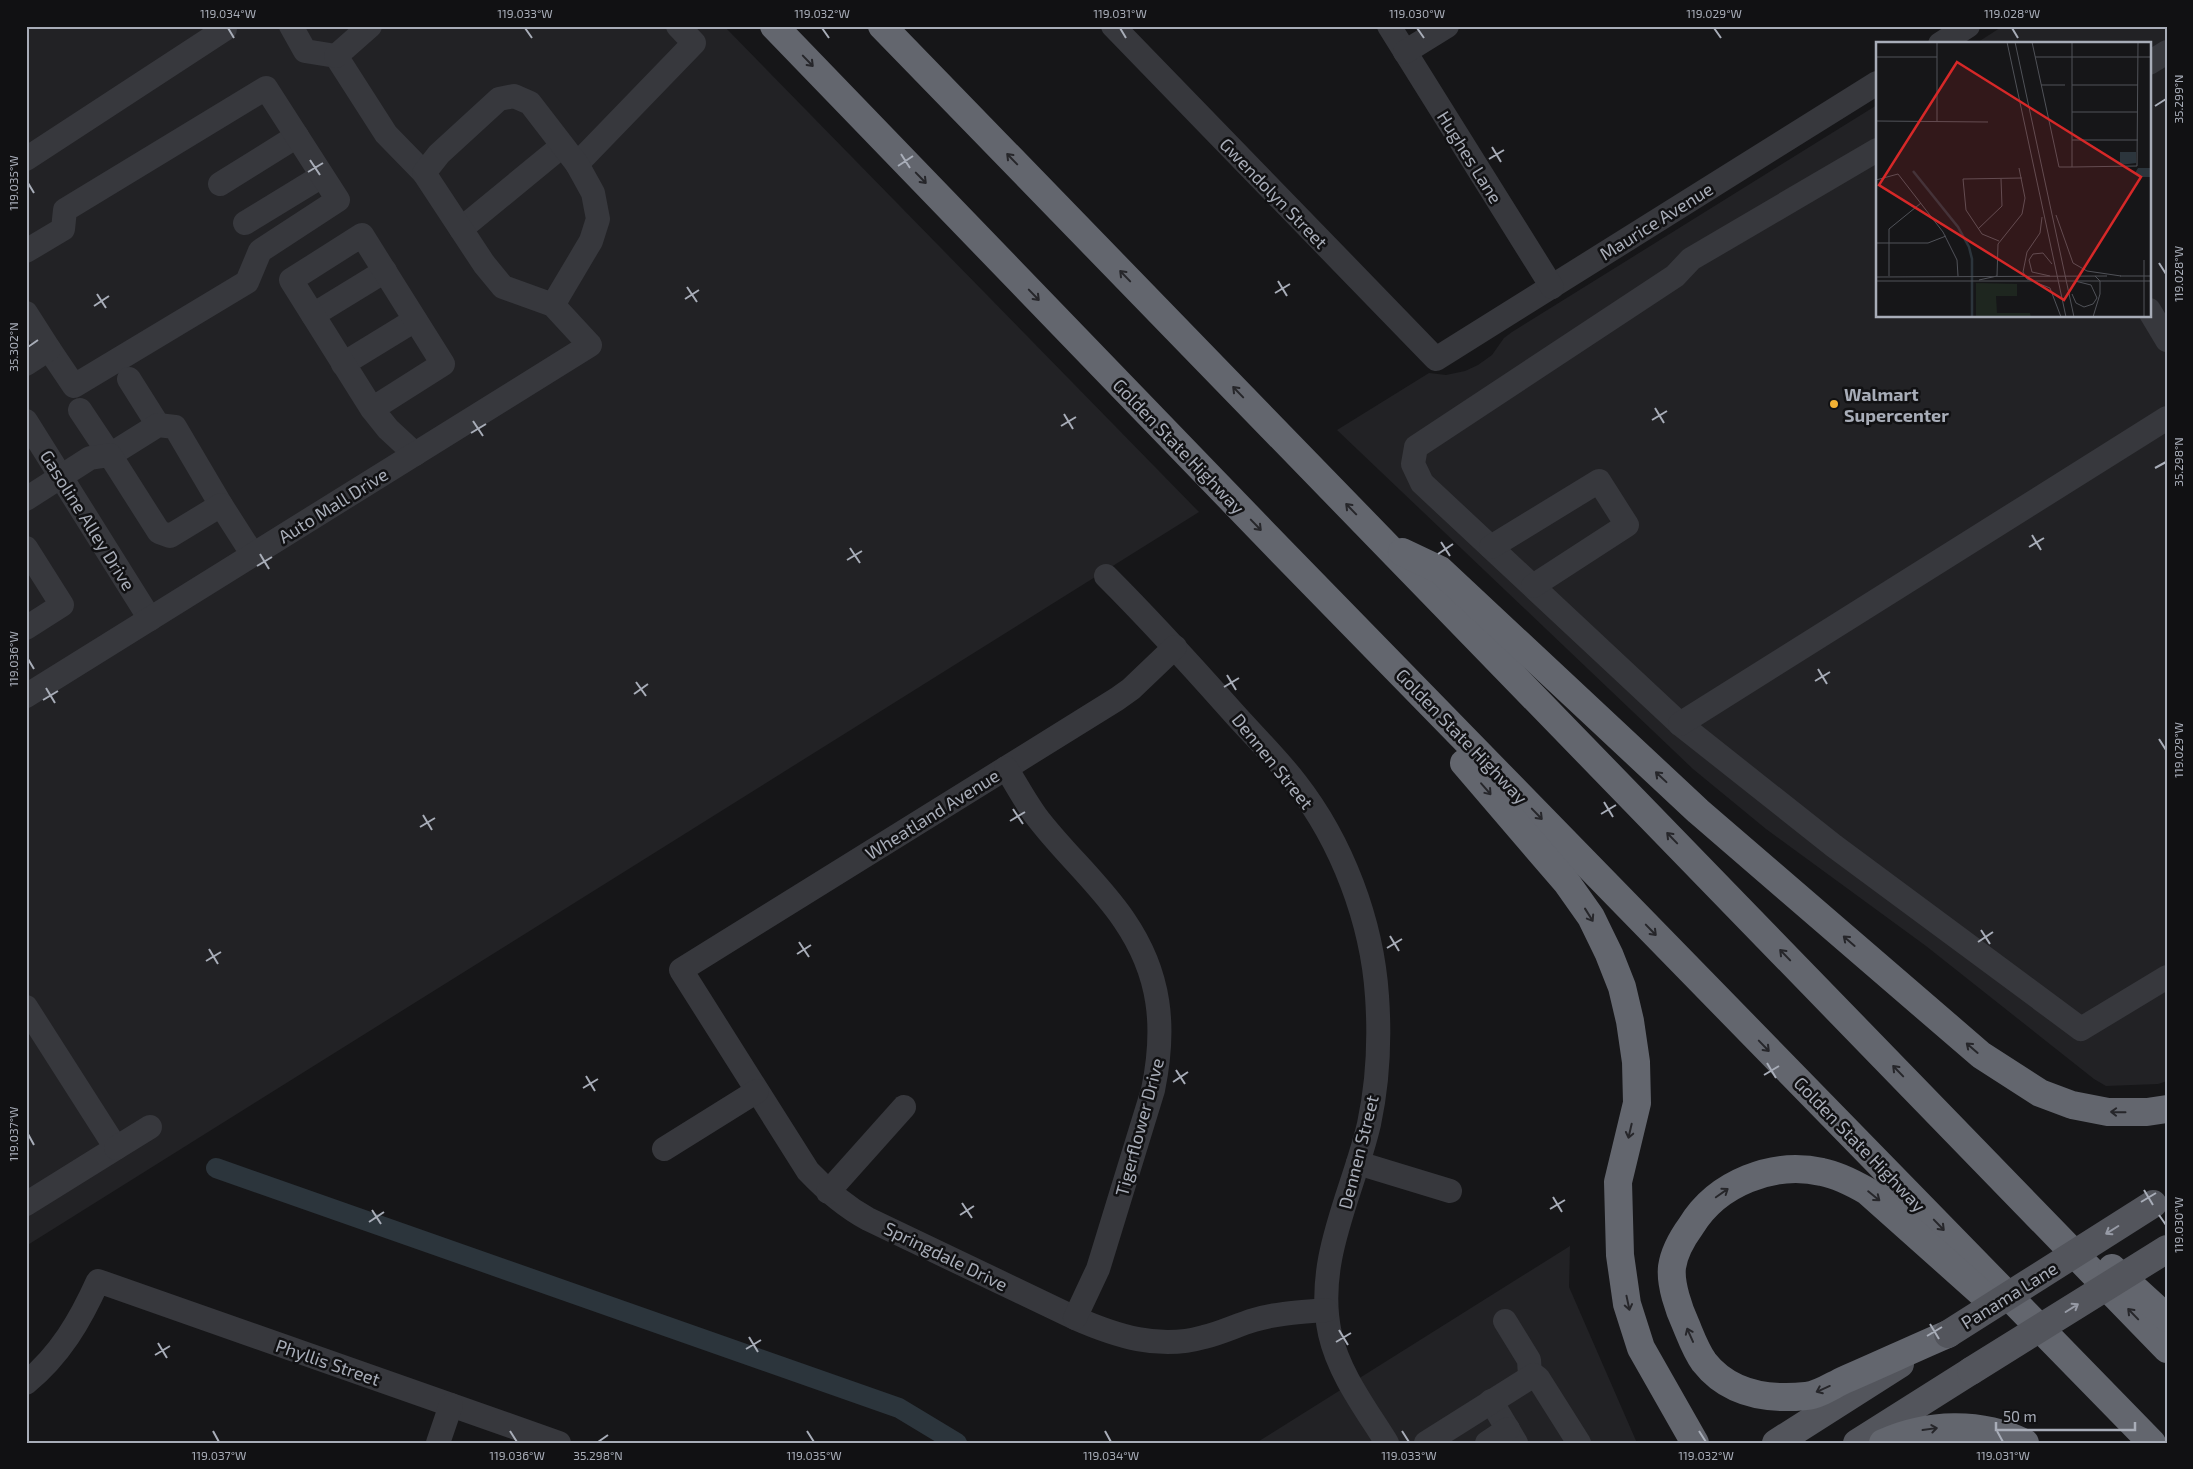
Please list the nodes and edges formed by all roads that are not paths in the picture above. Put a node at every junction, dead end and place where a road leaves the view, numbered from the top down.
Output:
1 (224, 26) edge
2 (292, 26) edge
3 (370, 26) edge
4 (678, 26) edge
5 (774, 26) edge
6 (882, 26) edge
7 (1113, 26) edge
8 (1389, 26) edge
9 (1447, 26) edge
10 (1968, 26) edge
11 (1943, 42) edge
12 (1405, 52) junction
13 (2167, 52) edge
14 (336, 56) junction
15 (2150, 62) edge
16 (1876, 84) edge
17 (297, 136) junction
18 (1876, 151) edge
19 (570, 155) junction
20 (26, 159) edge
21 (424, 172) junction
22 (322, 176) junction
23 (220, 184) dead end
24 (245, 223) dead end
25 (461, 229) junction
26 (26, 251) edge
27 (385, 271) junction
28 (1552, 287) junction
29 (553, 305) junction
30 (2150, 312) edge
31 (26, 314) edge
32 (313, 316) junction
33 (415, 320) junction
34 (2167, 340) edge
35 (49, 349) junction
36 (1436, 359) joint
37 (26, 364) edge
38 (343, 364) junction
39 (129, 379) dead end
40 (372, 409) junction
41 (80, 410) dead end
42 (2167, 418) edge
43 (26, 421) edge
44 (158, 425) junction
45 (416, 454) junction
46 (110, 455) junction
47 (61, 476) junction
48 (26, 484) edge
49 (26, 499) edge
50 (221, 505) junction
51 (1385, 544) junction
52 (1491, 547) junction
53 (26, 548) edge
54 (1283, 553) junction
55 (253, 555) junction
56 (1106, 576) dead end
57 (1533, 586) junction
58 (150, 619) junction
59 (26, 628) edge
60 (1176, 647) junction
61 (26, 696) edge
62 (1680, 724) junction
63 (1006, 768) junction
64 (681, 970) joint
65 (2167, 977) edge
66 (26, 1007) edge
67 (757, 1091) junction
68 (1921, 1094) junction
69 (904, 1107) dead end
70 (2167, 1109) edge
71 (150, 1127) dead end
72 (116, 1148) junction
73 (664, 1149) dead end
74 (1358, 1163) junction
75 (1450, 1191) dead end
76 (828, 1192) junction
77 (2160, 1200) edge
78 (26, 1204) edge
79 (2167, 1249) edge
80 (1326, 1310) junction
81 (1075, 1318) junction
82 (2167, 1318) edge
83 (1505, 1321) dead end
84 (1948, 1334) junction
85 (2167, 1349) edge
86 (1530, 1376) junction
87 (26, 1383) edge
88 (1491, 1401) junction
89 (451, 1405) junction
90 (1512, 1436) edge
91 (438, 1443) edge
92 (559, 1443) edge
93 (1387, 1443) edge
94 (1426, 1443) edge
95 (1487, 1443) edge
96 (1579, 1443) edge
97 (1695, 1443) edge
98 (1776, 1443) edge
99 (1857, 1443) edge
100 (1883, 1443) edge
101 (2025, 1443) edge
102 (2147, 1443) edge
103 (2152, 1443) edge

1 - 20 street
2 - 14 street
3 - 14 street
4 - 19 street
5 -> 54 highway, Golden State Highway
51 -> 6 highway
7 - 36 street, Gwendolyn Street
8 - 12 street, Hughes Lane
9 - 12 street
10 - 11 street
12 - 28 street, Hughes Lane
13 - 15 street
14 - 21 street
16 - 28 street, Maurice Avenue
17 - 22 street
17 - 23 street
17 - 26 street
18 - 52 street
19 - 21 street
19 - 25 street
19 - 29 street
21 - 25 street
22 - 24 street
22 - 35 street
25 - 29 street
27 - 32 street
27 - 32 street
27 - 33 street
28 - 36 street, Maurice Avenue
29 - 45 street, Auto Mall Drive
30 - 34 street
31 - 35 street
32 - 38 street
33 - 38 street
33 - 40 street
35 - 37 street
38 - 40 street
39 - 44 street
40 - 45 street
41 - 46 street
42 - 62 street
43 - 47 street, Gasoline Alley Drive
44 - 46 street
44 - 50 street
45 - 55 street, Auto Mall Drive
46 - 47 street
46 - 50 street
47 - 48 street
47 - 49 street
47 - 58 street, Gasoline Alley Drive
50 - 55 street
68 -> 51 highway
70 -> 51 highway
52 - 57 street
52 - 57 street
53 - 59 street
54 -> 97 highway
54 -> 103 highway, Golden State Highway
55 - 58 street, Auto Mall Drive
56 - 60 street, Dennen Street
57 - 62 street
58 - 61 street, Auto Mall Drive
60 - 63 street, Wheatland Avenue
60 - 74 street, Dennen Street
62 - 65 street
63 - 64 street, Wheatland Avenue
63 - 81 street, Tigerflower Drive
64 - 67 street, Springdale Drive
66 - 72 street
67 - 73 street
67 - 76 street, Springdale Drive
68 - 82 highway
85 -> 68 highway
69 - 76 street
71 - 72 street
72 - 78 street
74 - 75 street
74 - 80 street, Dennen Street
76 - 81 street, Springdale Drive
77 -> 84 main road, Panama Lane, bridge
99 -> 79 main road, bridge
80 - 81 street, Springdale Drive
80 - 93 street, Dennen Street
83 - 86 street
84 - 98 main road, Panama Lane
84 -> 102 highway
86 - 88 street
86 - 96 street
87 - 89 street, Phyllis Street
88 - 90 street
88 - 94 street
89 - 91 street
89 - 92 street, Phyllis Street
90 - 95 street
100 -> 101 highway

